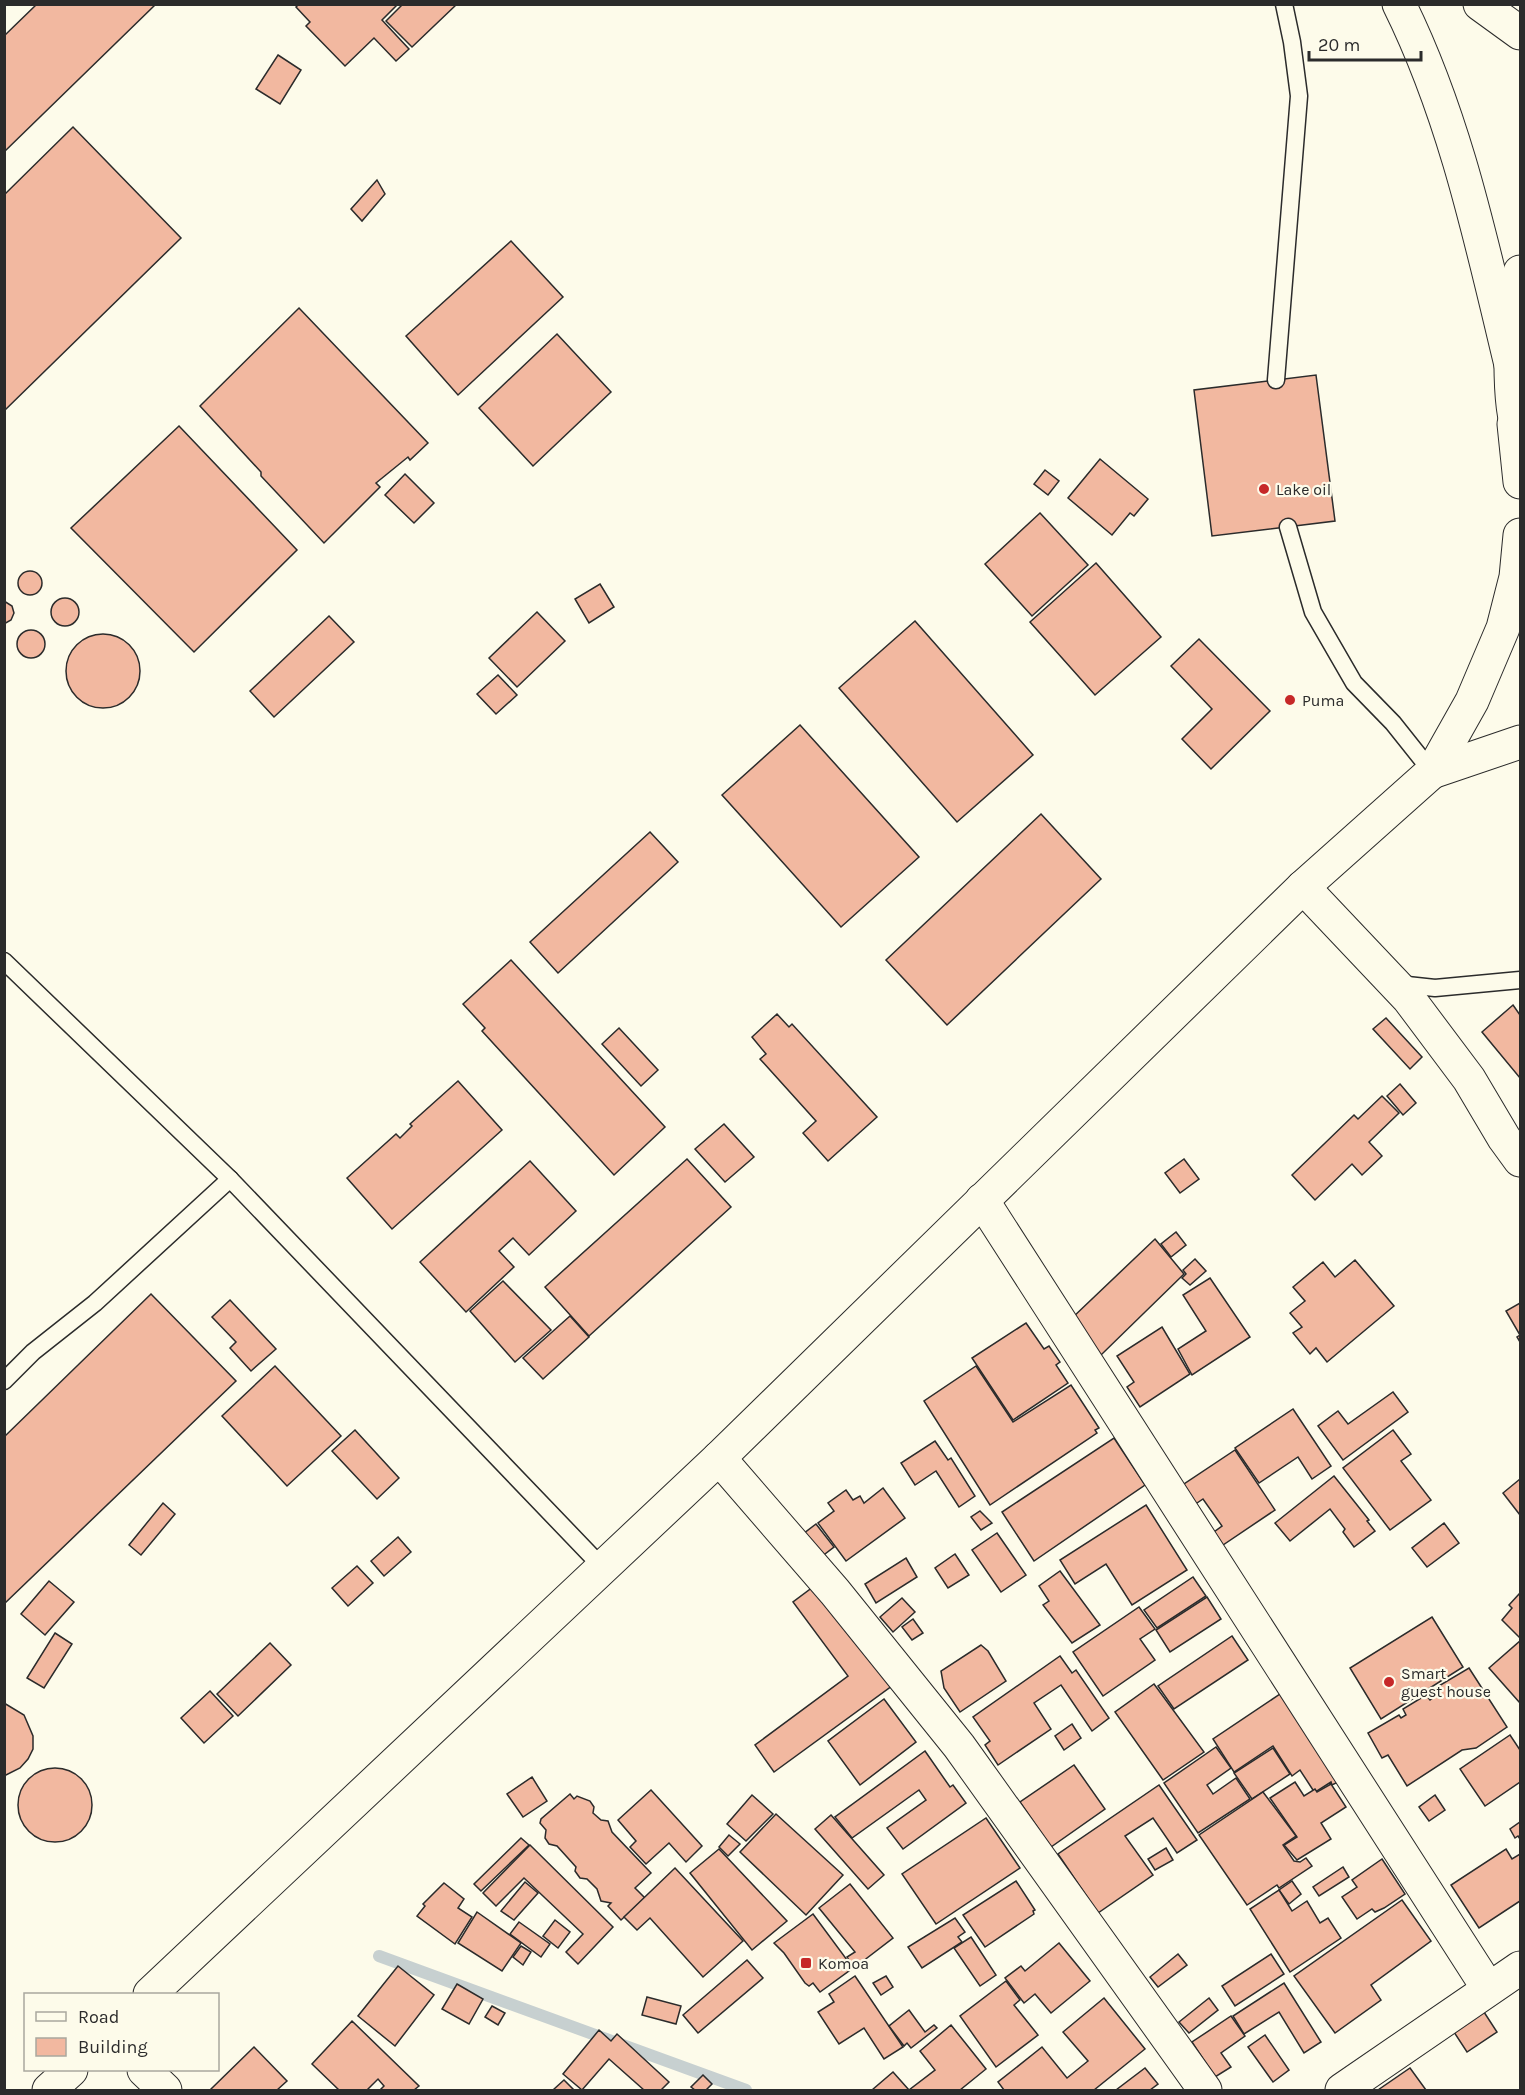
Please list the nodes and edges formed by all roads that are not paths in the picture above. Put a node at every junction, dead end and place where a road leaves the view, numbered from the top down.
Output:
1 (1284, 4) edge
2 (1399, 4) edge
3 (1480, 4) edge
4 (1521, 33) edge
5 (1521, 272) edge
6 (1512, 369) junction
7 (1276, 380) dead end
8 (1517, 428) edge
9 (1521, 483) edge
10 (1288, 527) dead end
11 (1521, 535) edge
12 (1521, 742) edge
13 (1432, 772) junction
14 (1303, 887) junction
15 (4, 961) edge
16 (1521, 980) edge
17 (1394, 984) junction
18 (1521, 1160) edge
19 (230, 1179) junction
20 (982, 1200) junction
21 (4, 1381) edge
22 (718, 1458) junction
23 (602, 1567) junction
24 (1521, 1968) edge
25 (1488, 1988) junction
26 (152, 1993) edge
27 (70, 2071) edge
28 (145, 2071) edge
29 (49, 2091) edge
30 (165, 2091) edge
31 (1205, 2091) edge
32 (1342, 2091) edge

1 - 7 lane
2 - 6 main road
3 - 4 main road
5 - 6 main road
6 - 8 main road
8 - 9 main road
10 - 13 lane
11 - 13 main road
12 - 13 main road
13 - 14 main road
14 - 17 main road
14 - 20 main road
15 - 19 lane
16 - 17 lane
17 - 18 main road
19 - 21 lane
19 - 23 lane
20 - 22 main road
20 - 25 main road
22 - 23 main road
22 - 31 main road
23 - 26 main road
24 - 25 main road
25 - 32 main road
27 - 29 main road
28 - 30 main road

